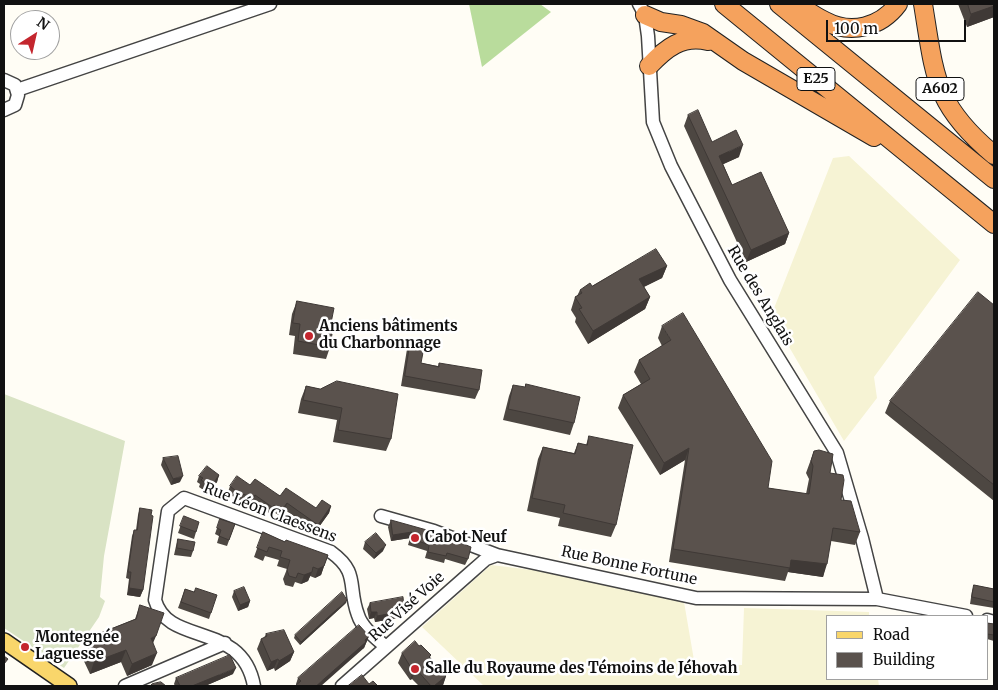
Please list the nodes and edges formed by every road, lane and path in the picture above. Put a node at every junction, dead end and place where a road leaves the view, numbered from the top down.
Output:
1 (270, 4) edge
2 (724, 4) edge
3 (779, 4) edge
4 (794, 4) edge
5 (898, 4) edge
6 (922, 4) edge
7 (642, 9) edge
8 (716, 43) junction
9 (648, 66) junction
10 (4, 80) edge
11 (17, 90) junction
12 (4, 110) edge
13 (908, 154) junction
14 (994, 156) edge
15 (994, 179) edge
16 (994, 224) edge
17 (381, 516) dead end
18 (497, 555) junction
19 (877, 599) junction
20 (961, 615) edge
21 (4, 641) edge
22 (225, 643) junction
23 (386, 647) junction
24 (69, 686) edge
25 (125, 686) edge
26 (254, 686) edge
27 (342, 686) edge

1 - 11 street
2 - 13 highway, E25
3 - 15 highway, E25
4 - 5 highway
6 - 14 highway, A602
7 - 8 highway
7 - 9 street, Rue des Anglais
8 - 9 highway
8 - 13 highway
9 - 19 street, Rue des Anglais
10 - 11 street
11 - 12 street
13 - 16 highway, E25
17 - 18 street, Rue Bonne Fortune
18 - 19 street, Rue Bonne Fortune
18 - 23 street, Rue Visé Voie
19 - 20 street, Rue Bonne Fortune
21 - 24 main road
22 - 23 street, Rue Léon Claessens
22 - 25 street
22 - 26 street, Rue Léon Claessens
23 - 27 street, Rue Visé Voie

